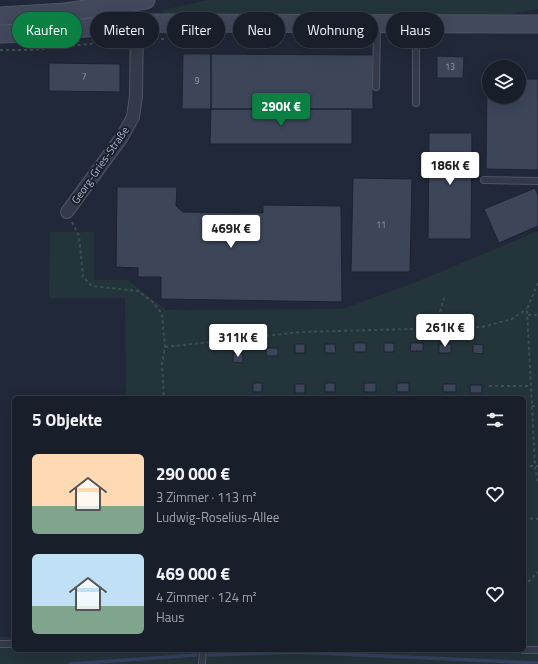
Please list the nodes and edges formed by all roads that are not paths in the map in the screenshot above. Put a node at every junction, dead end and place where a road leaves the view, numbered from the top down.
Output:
1 (147, 0) edge
2 (143, 12) edge
3 (0, 16) edge
4 (444, 23) edge
5 (538, 24) edge
6 (293, 26) edge
7 (159, 30) edge
8 (90, 32) edge
9 (0, 34) edge
10 (136, 48) edge
11 (377, 48) edge
12 (416, 48) edge
13 (376, 87) dead end
14 (416, 103) dead end
15 (484, 180) dead end
16 (538, 181) edge
17 (67, 212) road end
18 (0, 644) edge
19 (12, 644) edge
20 (526, 650) edge
21 (538, 650) edge
22 (203, 652) edge
23 (202, 664) edge

1 - 2 main road, Georg-Gries-Straße
1 - 3 main road
4 - 5 main road
6 - 7 main road
8 - 9 main road
10 - 17 street, Georg-Gries-Straße
11 - 13 lane
12 - 14 lane
15 - 16 lane
18 - 19 lane
20 - 21 lane
22 - 23 lane

